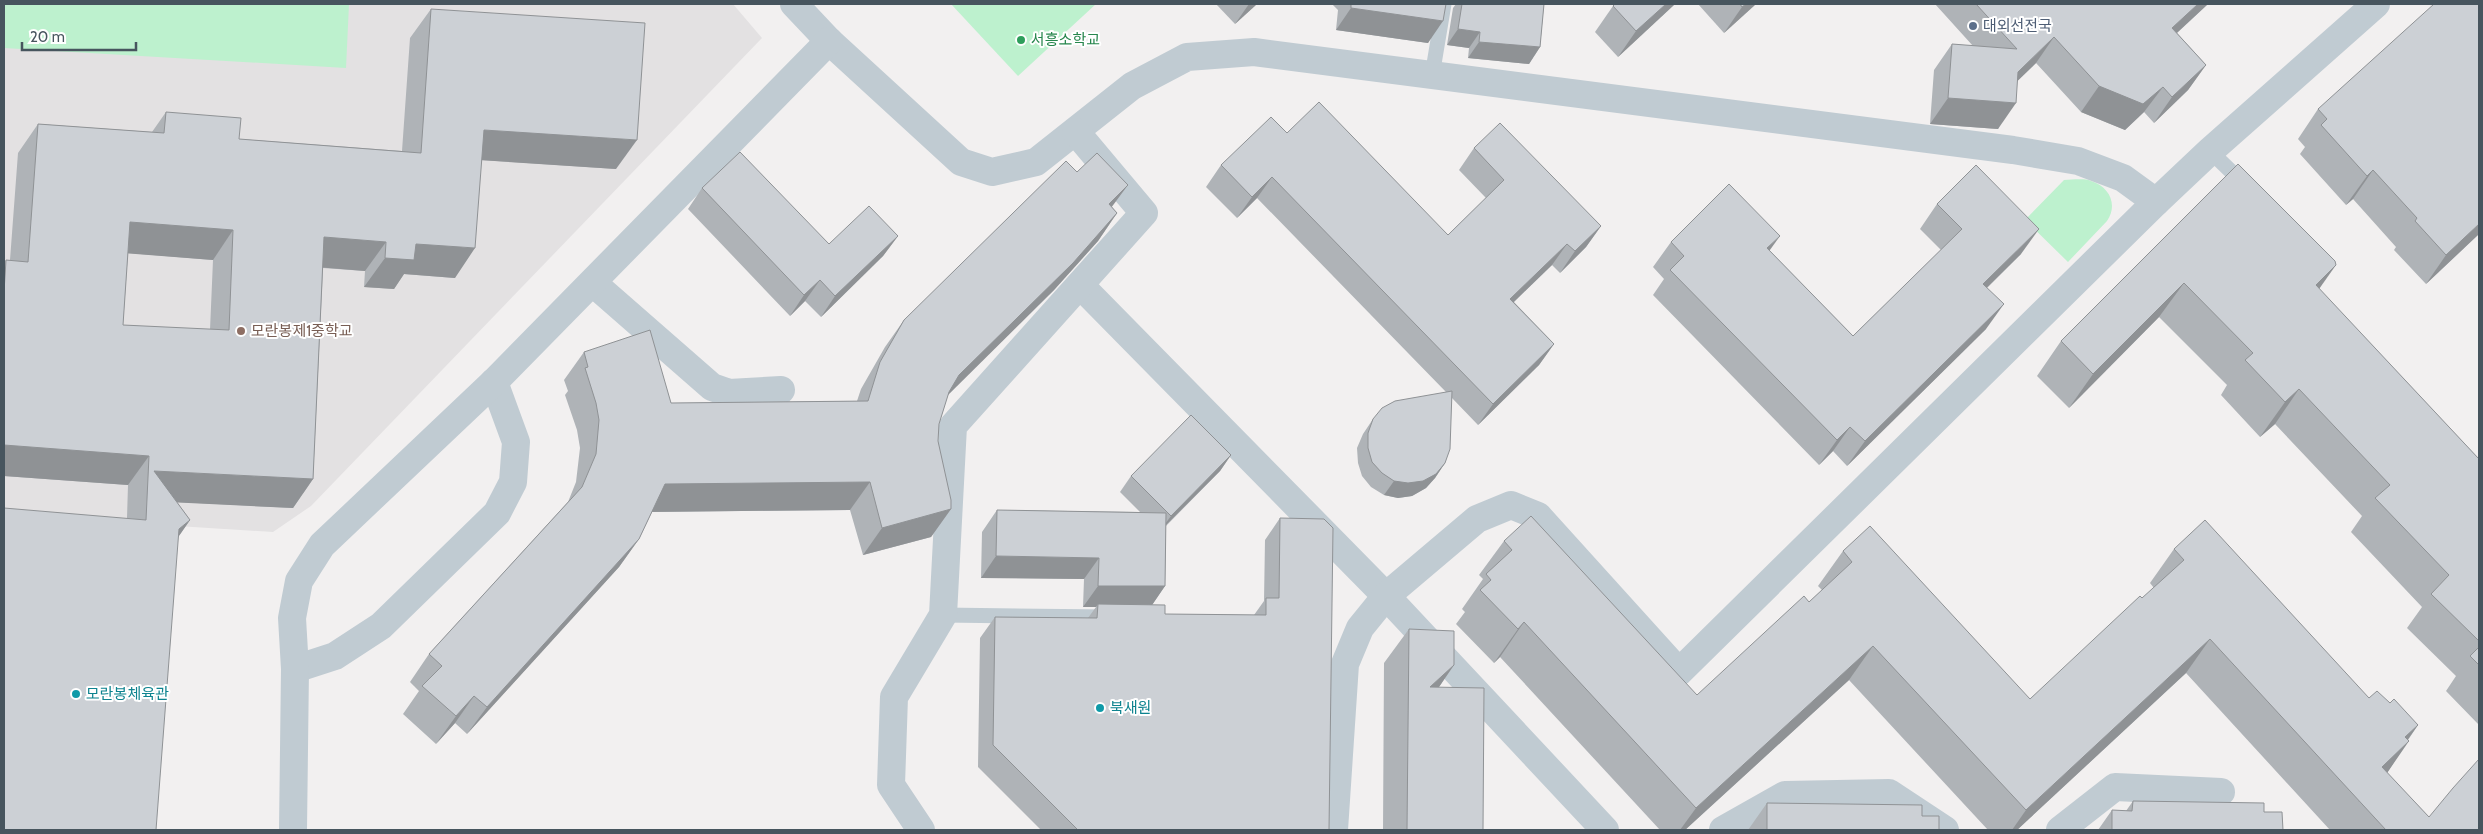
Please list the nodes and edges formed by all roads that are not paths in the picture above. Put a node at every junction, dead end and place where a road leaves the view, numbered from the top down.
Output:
1 (794, 4) edge
2 (1444, 4) edge
3 (2376, 4) edge
4 (829, 41) junction
5 (1432, 76) junction
6 (1076, 132) junction
7 (2210, 151) junction
8 (2251, 192) edge
9 (2156, 202) junction
10 (593, 283) junction
11 (1080, 285) junction
12 (494, 382) junction
13 (781, 390) dead end
14 (1386, 596) junction
15 (943, 614) junction
16 (1120, 617) edge
17 (295, 669) junction
18 (2221, 792) dead end
19 (293, 830) edge
20 (921, 830) edge
21 (1334, 830) edge
22 (1605, 830) edge
23 (1722, 830) edge
24 (1945, 830) edge
25 (2060, 830) edge

1 - 4 street
2 - 5 lane
3 - 7 street
4 - 6 street
4 - 10 street
5 - 6 street
5 - 9 street
6 - 11 street
7 - 8 lane
7 - 9 street
9 - 14 street
10 - 12 street
10 - 13 street
11 - 14 street
11 - 15 street
12 - 17 street
12 - 17 street
14 - 21 street
14 - 22 street
15 - 16 lane
15 - 20 street
17 - 19 street
18 - 25 street
23 - 24 street

